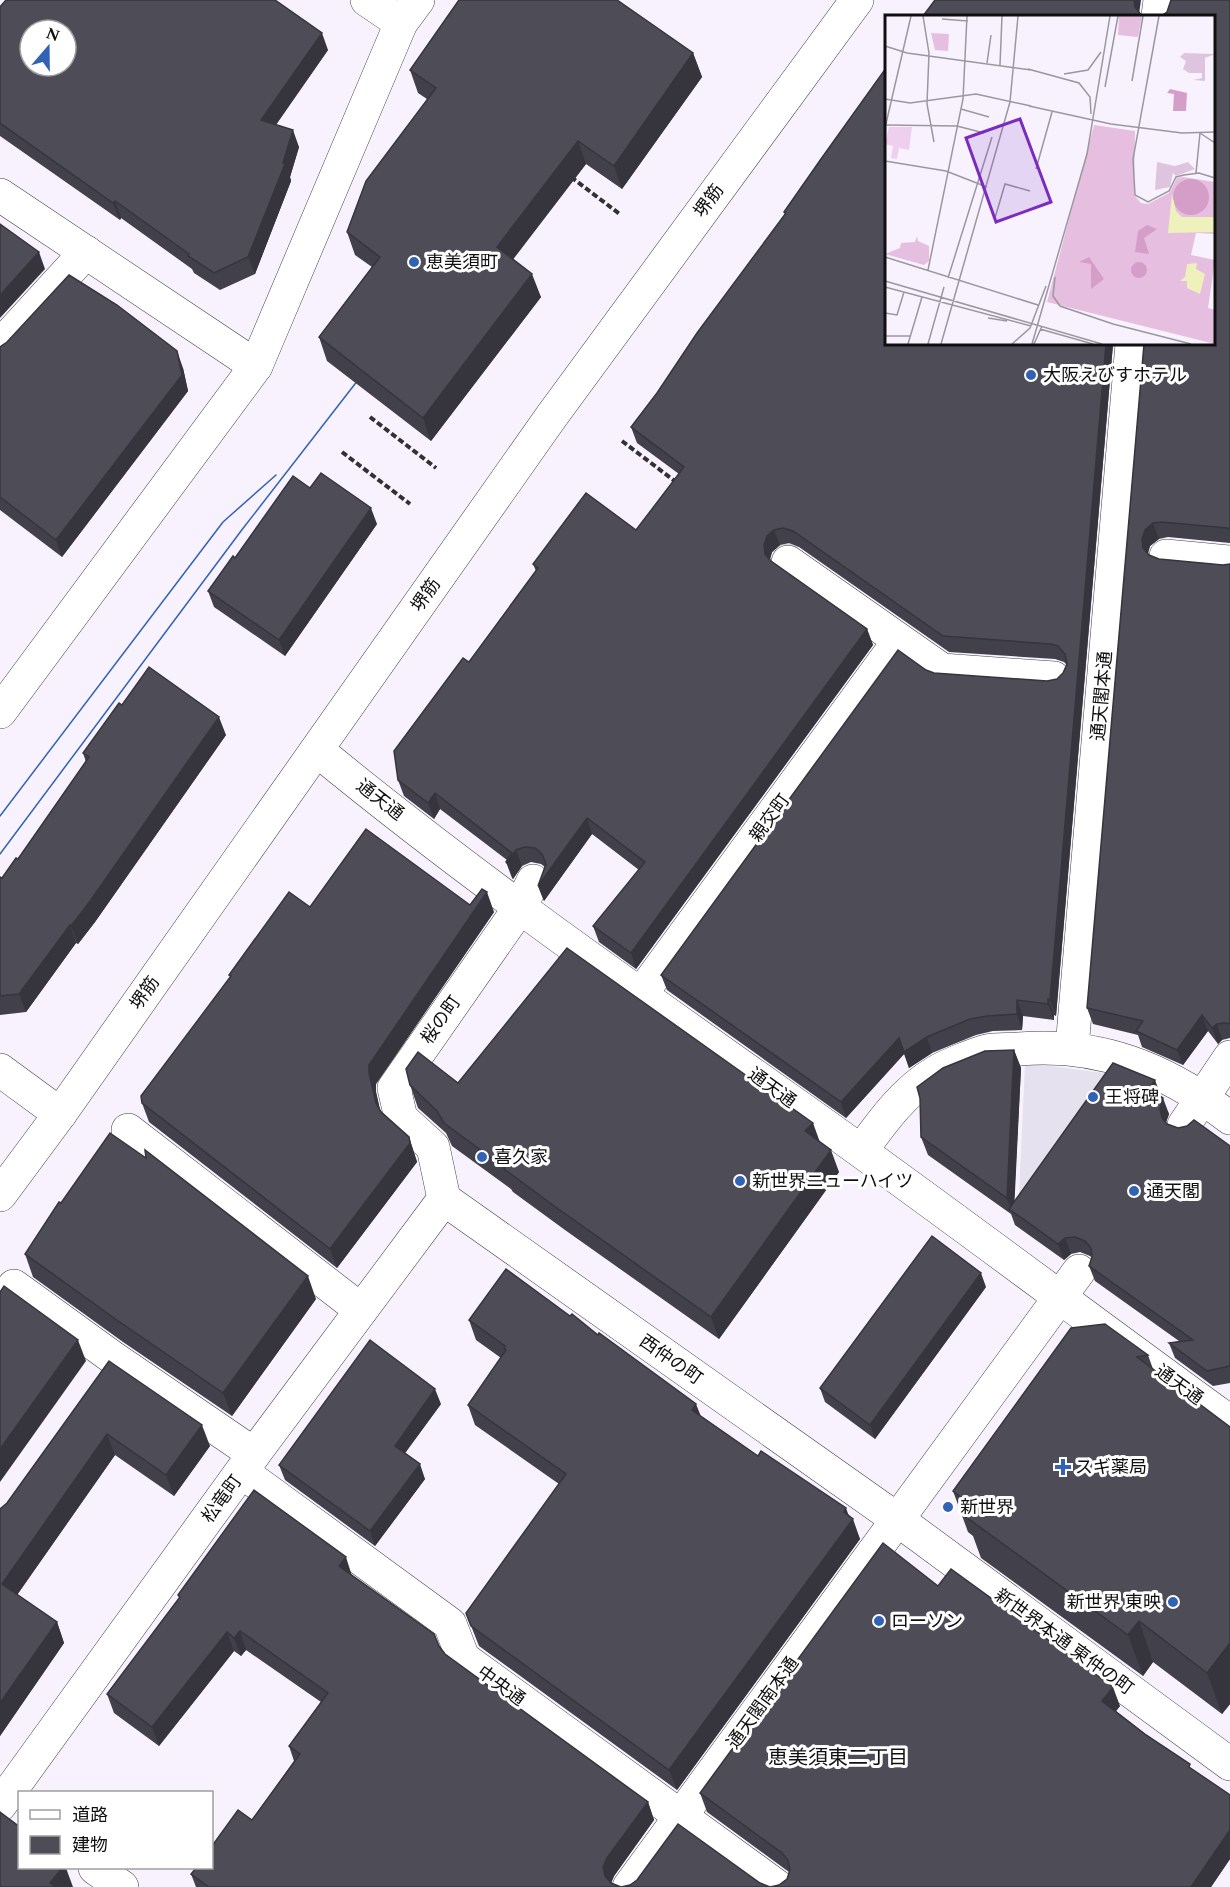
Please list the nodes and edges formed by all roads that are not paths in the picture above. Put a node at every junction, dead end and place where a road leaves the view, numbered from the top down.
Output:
1 (367, 0) edge
2 (857, 0) edge
3 (1160, 0) edge
4 (410, 11) edge
5 (1158, 15) edge
6 (0, 195) edge
7 (86, 252) junction
8 (1132, 345) edge
9 (0, 346) edge
10 (256, 366) junction
11 (1166, 556) dead end
12 (788, 562) dead end
13 (1230, 562) edge
14 (899, 641) junction
15 (1054, 678) edge
16 (0, 712) edge
17 (317, 750) junction
18 (527, 894) junction
19 (641, 994) junction
20 (1072, 1048) junction
21 (1230, 1057) edge
22 (0, 1070) edge
23 (1202, 1096) junction
24 (60, 1113) junction
25 (1230, 1118) edge
26 (1184, 1125) edge
27 (128, 1130) dead end
28 (861, 1151) junction
29 (0, 1195) edge
30 (444, 1199) junction
31 (1079, 1271) dead end
32 (14, 1286) dead end
33 (1060, 1298) junction
34 (361, 1310) junction
35 (112, 1357) junction
36 (93, 1385) edge
37 (1230, 1422) edge
38 (248, 1463) junction
39 (898, 1520) junction
40 (1230, 1764) edge
41 (6, 1804) edge
42 (680, 1816) junction
43 (96, 1869) edge
44 (122, 1887) edge
45 (629, 1887) edge
46 (778, 1887) edge

1 - 4 street
2 - 17 street, 堺筋
3 - 5 street
4 - 10 street
6 - 7 street
7 - 9 street
7 - 10 street
8 - 20 street, 通天閣本通
10 - 16 street
11 - 13 street
12 - 14 street
14 - 15 street
14 - 19 street, 親交町
17 - 18 street, 通天通
17 - 24 street, 堺筋
18 - 19 street, 通天通
18 - 30 street, 桜の町
19 - 28 street, 通天通
20 - 23 street
20 - 28 street
21 - 23 street
22 - 24 street
23 - 25 street
23 - 26 street
24 - 29 street, 堺筋
27 - 34 street
28 - 33 street, 通天通
30 - 34 street, 松竜町
30 - 39 street, 西仲の町
31 - 33 street, 通天閣南本通
32 - 35 street, 中央通
33 - 37 street, 通天通
33 - 39 street, 通天閣南本通
34 - 38 street, 松竜町
35 - 36 street
35 - 38 street, 中央通
38 - 41 street, 松竜町
38 - 42 street, 中央通
39 - 40 street, 新世界本通 東仲の町
39 - 42 street, 通天閣南本通
42 - 45 street, 通天閣南本通
42 - 46 street, 中央通
43 - 44 street

